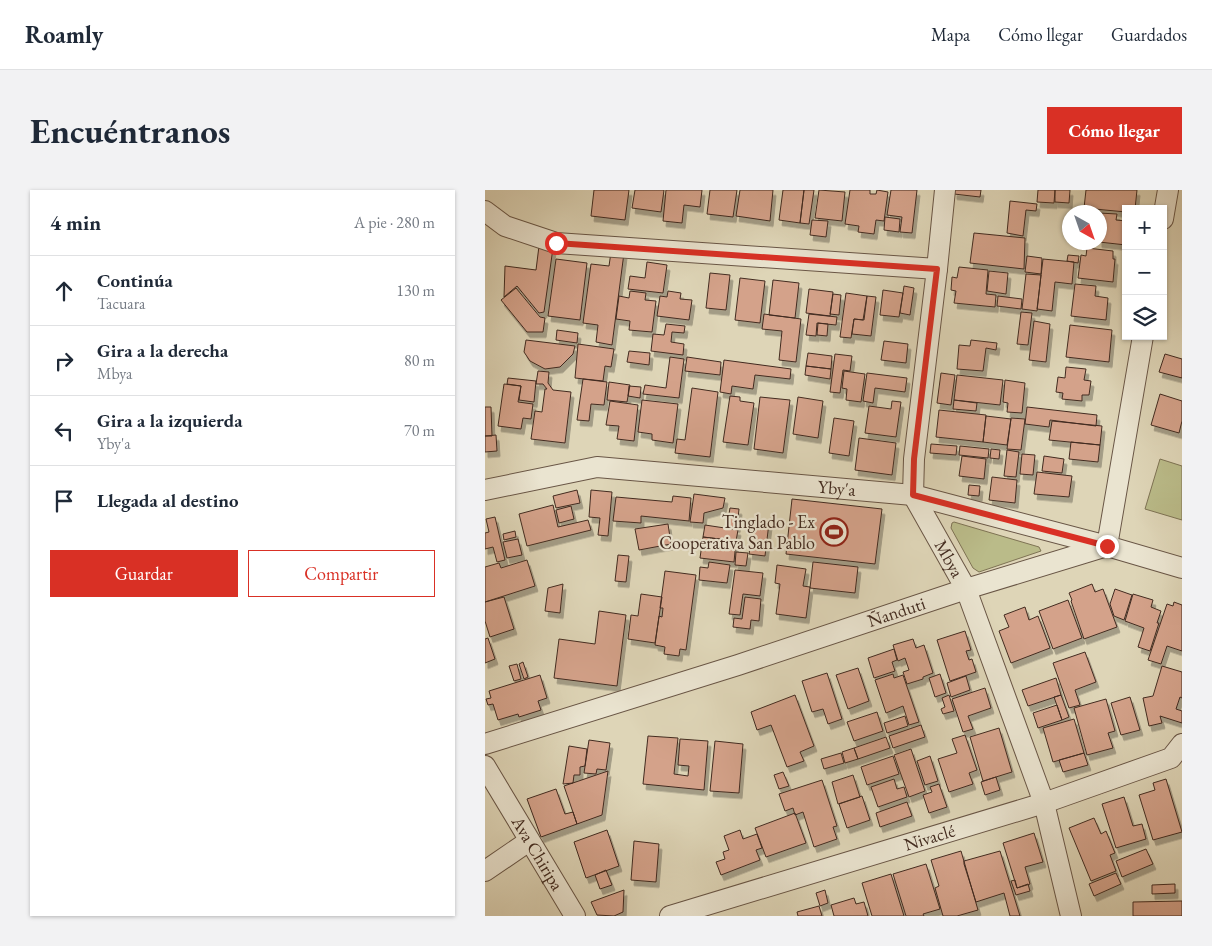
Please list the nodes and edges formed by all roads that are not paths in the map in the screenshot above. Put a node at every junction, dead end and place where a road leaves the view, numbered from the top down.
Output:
1 (945, 190) edge
2 (1168, 190) edge
3 (1165, 205) edge
4 (485, 211) edge
5 (937, 269) junction
6 (1142, 340) edge
7 (485, 490) edge
8 (913, 495) junction
9 (1107, 546) junction
10 (1182, 568) edge
11 (967, 589) junction
12 (485, 744) edge
13 (1182, 744) edge
14 (485, 766) edge
15 (1044, 803) junction
16 (529, 841) junction
17 (485, 871) edge
18 (575, 916) edge
19 (670, 916) edge
20 (1071, 916) edge

1 - 5 street
2 - 3 street
4 - 5 street
5 - 8 street
6 - 9 street
7 - 8 street, Yby'a
8 - 9 street, Yby'a
8 - 11 street, Mbya
9 - 10 street, Yby'a
9 - 11 street, Ñanduti
11 - 12 street, Ñanduti
11 - 15 street, Mbya
13 - 15 street, Nivaclé
14 - 16 street, Ava Chiripa
15 - 19 street, Nivaclé
15 - 20 street, Mbya
16 - 17 street
16 - 18 street, Ava Chiripa

